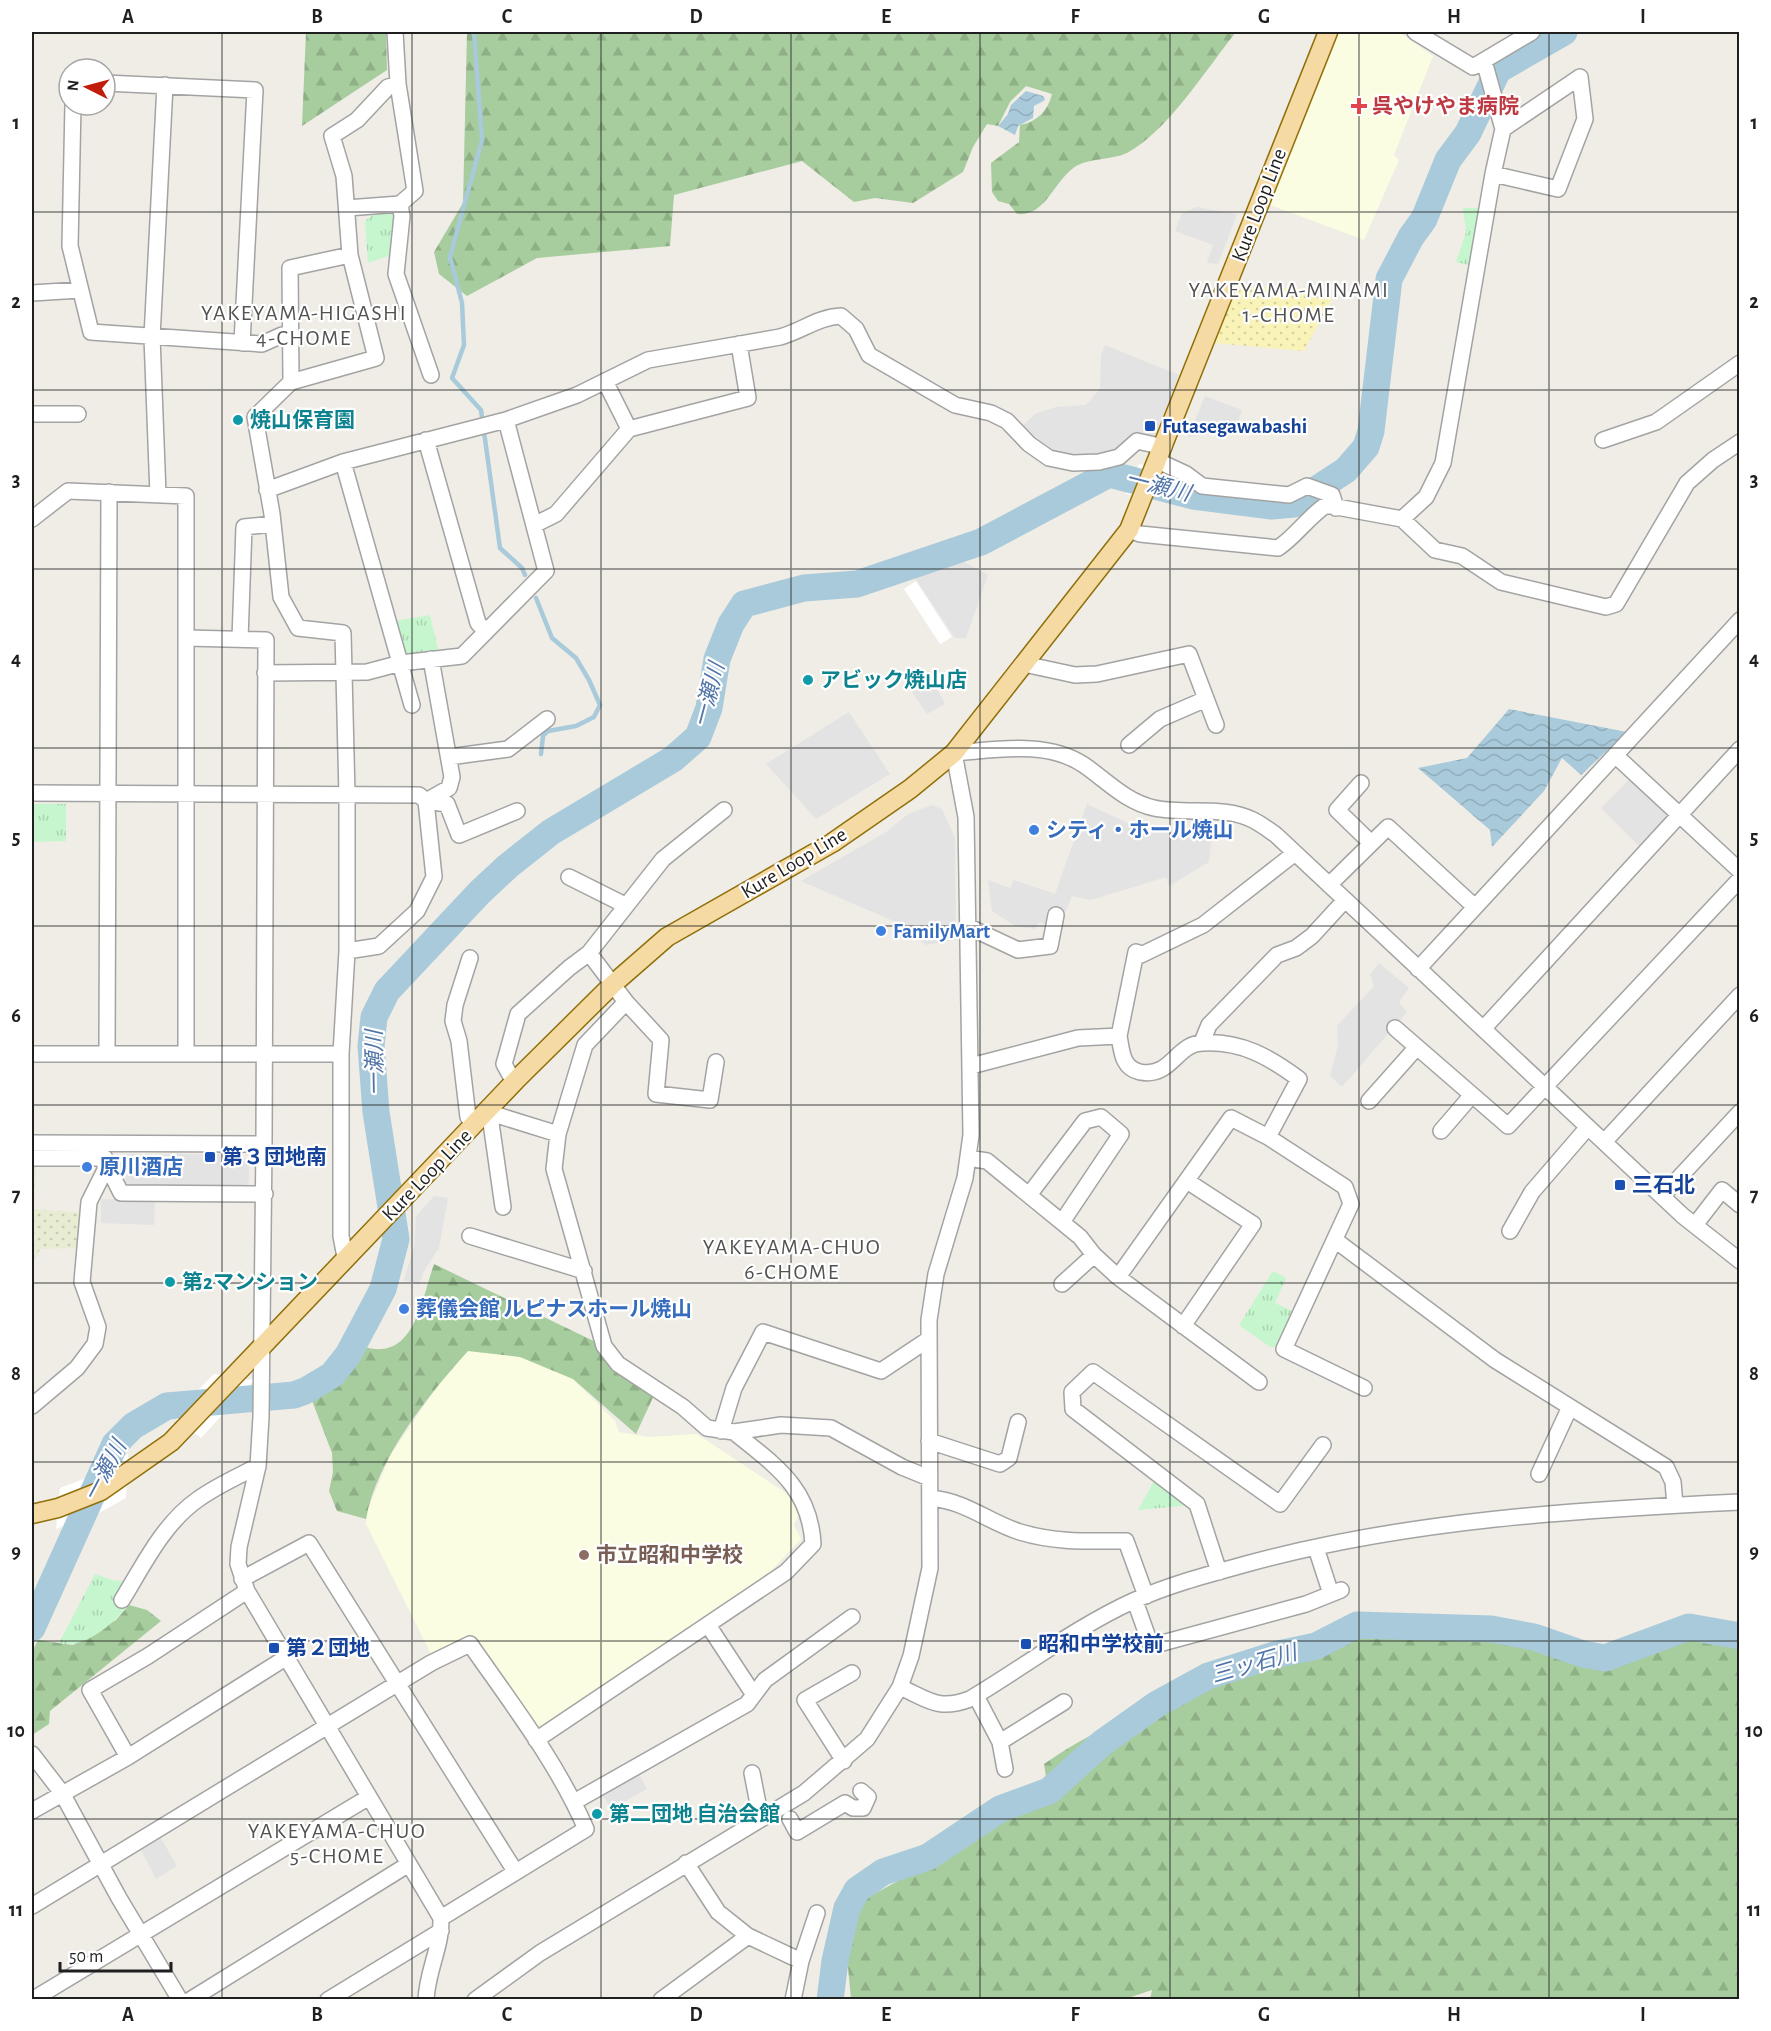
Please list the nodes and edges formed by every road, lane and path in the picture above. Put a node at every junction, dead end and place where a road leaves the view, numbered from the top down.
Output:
1 (395, 32) edge
2 (1328, 32) edge
3 (1415, 32) edge
4 (1532, 32) edge
5 (1484, 61) junction
6 (117, 83) edge
7 (398, 84) junction
8 (165, 85) junction
9 (73, 117) edge
10 (1503, 129) junction
11 (1493, 174) junction
12 (400, 204) junction
13 (347, 208) junction
14 (350, 255) junction
15 (80, 291) junction
16 (32, 293) edge
17 (290, 336) junction
18 (152, 337) junction
19 (242, 342) junction
20 (740, 344) junction
21 (1740, 363) edge
22 (431, 375) dead end
23 (605, 381) junction
24 (291, 382) junction
25 (32, 414) edge
26 (78, 414) dead end
27 (494, 423) junction
28 (629, 429) junction
29 (1603, 440) dead end
30 (426, 441) junction
31 (1740, 442) edge
32 (1159, 459) junction
33 (343, 462) junction
34 (267, 489) junction
35 (109, 492) junction
36 (158, 495) junction
37 (1336, 508) junction
38 (32, 519) edge
39 (1402, 519) junction
40 (273, 524) junction
41 (534, 525) junction
42 (1129, 530) junction
43 (1740, 620) edge
44 (486, 632) junction
45 (187, 638) junction
46 (240, 639) junction
47 (431, 659) junction
48 (401, 663) junction
49 (1024, 664) junction
50 (266, 673) junction
51 (344, 673) junction
52 (1206, 699) junction
53 (412, 705) dead end
54 (547, 718) dead end
55 (1216, 725) dead end
56 (1129, 745) dead end
57 (1740, 749) edge
58 (954, 753) junction
59 (1615, 755) junction
60 (449, 757) junction
61 (1361, 783) dead end
62 (32, 793) edge
63 (108, 794) junction
64 (188, 794) junction
65 (265, 795) junction
66 (347, 795) junction
67 (426, 801) junction
68 (723, 810) dead end
69 (517, 812) dead end
70 (1679, 815) junction
71 (1371, 843) junction
72 (1295, 853) junction
73 (1740, 871) edge
74 (569, 877) dead end
75 (1740, 879) edge
76 (1329, 885) junction
77 (1345, 900) junction
78 (625, 905) junction
79 (1475, 908) junction
80 (1056, 915) dead end
81 (967, 926) junction
82 (347, 951) junction
83 (589, 953) junction
84 (470, 958) dead end
85 (1419, 969) junction
86 (612, 985) junction
87 (1740, 995) edge
88 (626, 1002) junction
89 (1395, 1028) dead end
90 (1483, 1029) junction
91 (1119, 1036) junction
92 (1202, 1042) junction
93 (1418, 1047) junction
94 (32, 1054) edge
95 (107, 1054) junction
96 (186, 1054) junction
97 (265, 1054) junction
98 (341, 1054) junction
99 (716, 1062) dead end
100 (971, 1066) junction
101 (518, 1078) junction
102 (1546, 1088) junction
103 (1472, 1095) junction
104 (1369, 1101) dead end
105 (1740, 1112) edge
106 (468, 1117) dead end
107 (489, 1118) junction
108 (1588, 1127) junction
109 (1441, 1131) dead end
110 (558, 1134) junction
111 (1268, 1137) junction
112 (1604, 1142) junction
113 (32, 1143) edge
114 (264, 1144) junction
115 (32, 1158) edge
116 (968, 1158) junction
117 (105, 1170) junction
118 (1187, 1181) junction
119 (265, 1194) junction
120 (1029, 1196) junction
121 (1662, 1196) junction
122 (1740, 1205) edge
123 (503, 1207) dead end
124 (1689, 1220) junction
125 (1062, 1222) junction
126 (1509, 1231) dead end
127 (470, 1236) dead end
128 (1335, 1240) junction
129 (1094, 1255) junction
130 (345, 1257) junction
131 (1740, 1261) edge
132 (584, 1271) junction
133 (1118, 1277) junction
134 (1062, 1284) dead end
135 (1183, 1326) junction
136 (929, 1339) junction
137 (263, 1347) junction
138 (1259, 1382) dead end
139 (1364, 1388) dead end
140 (32, 1406) edge
141 (1569, 1409) junction
142 (1018, 1422) dead end
143 (728, 1432) junction
144 (929, 1442) junction
145 (1323, 1444) dead end
146 (258, 1466) junction
147 (1539, 1474) dead end
148 (929, 1478) junction
149 (930, 1498) junction
150 (1740, 1502) edge
151 (1675, 1505) junction
152 (32, 1514) edge
153 (1316, 1548) junction
154 (1219, 1572) junction
155 (245, 1585) junction
156 (1140, 1598) junction
157 (122, 1600) dead end
158 (852, 1617) dead end
159 (708, 1625) junction
160 (287, 1657) junction
161 (852, 1673) dead end
162 (398, 1684) junction
163 (900, 1687) junction
164 (754, 1695) junction
165 (976, 1696) junction
166 (1064, 1702) dead end
167 (328, 1728) junction
168 (536, 1740) junction
169 (1000, 1742) junction
170 (32, 1754) edge
171 (128, 1757) junction
172 (844, 1761) junction
173 (1005, 1770) dead end
174 (752, 1773) dead end
175 (861, 1791) dead end
176 (62, 1792) junction
177 (369, 1797) junction
178 (574, 1802) junction
179 (32, 1810) edge
180 (761, 1819) junction
181 (790, 1819) dead end
182 (101, 1862) junction
183 (686, 1863) junction
184 (409, 1864) junction
185 (515, 1871) junction
186 (32, 1906) edge
187 (817, 1913) dead end
188 (441, 1925) junction
189 (141, 1934) junction
190 (748, 1936) junction
191 (801, 1961) junction
192 (32, 2000) edge
193 (180, 2000) edge
194 (190, 2000) edge
195 (328, 2000) edge
196 (426, 2000) edge
197 (476, 2000) edge
198 (661, 2000) edge
199 (793, 2000) edge

1 - 7 street
2 - 32 main road, Kure Loop Line
3 - 5 street
4 - 5 street
5 - 10 street
6 - 8 street
7 - 12 street
7 - 13 street
8 - 18 street
8 - 19 street
9 - 15 street
10 - 11 street
10 - 11 street
11 - 39 street
12 - 13 street
12 - 22 street
13 - 14 street
14 - 17 street
14 - 24 street
15 - 16 street
15 - 18 street
17 - 19 street
17 - 24 street
18 - 19 street
18 - 36 street
20 - 23 street
20 - 28 street
20 - 32 street
21 - 29 street
23 - 27 street
23 - 28 street
24 - 34 street
25 - 26 street
27 - 30 street
27 - 41 street
28 - 41 street
30 - 33 street
30 - 44 street
31 - 39 street
32 - 37 street
32 - 42 main road, Kure Loop Line
33 - 34 street
33 - 48 street
34 - 40 street
35 - 36 street
35 - 38 street
35 - 63 street
36 - 45 street
37 - 39 street
37 - 42 street
40 - 46 street
40 - 51 street
41 - 44 street
42 - 49 main road, Kure Loop Line
43 - 59 street
44 - 47 street
45 - 46 street
45 - 64 street
46 - 50 street
47 - 48 street
47 - 60 street
48 - 51 street
48 - 53 street
49 - 52 street
49 - 58 main road, Kure Loop Line
50 - 51 street
50 - 65 street
51 - 66 street
52 - 55 street
52 - 56 street
54 - 60 street
57 - 70 street
58 - 72 street
58 - 81 street
58 - 86 main road, Kure Loop Line
59 - 70 street
59 - 79 street
60 - 67 street
61 - 71 street
62 - 63 street
63 - 64 street
63 - 95 street
64 - 65 street
64 - 96 street
65 - 66 street
65 - 97 street
66 - 67 street
66 - 82 street
67 - 69 street
67 - 82 street
68 - 78 street
70 - 73 street
70 - 90 street
71 - 76 street
71 - 79 street
72 - 76 street
72 - 91 street
74 - 78 street
75 - 102 street
76 - 77 street
77 - 85 street
77 - 92 street
78 - 83 street
79 - 85 street
80 - 81 street
81 - 100 street
82 - 98 street
83 - 86 street
83 - 101 street
84 - 106 street
85 - 90 street
86 - 88 street
86 - 101 main road, Kure Loop Line
87 - 112 street
88 - 99 street
88 - 110 street
89 - 93 street
90 - 102 street
91 - 92 street
91 - 100 street
92 - 111 street
93 - 103 street
93 - 104 street
94 - 95 street
95 - 96 street
96 - 97 street
97 - 98 street
97 - 114 street
98 - 130 street
100 - 116 street
101 - 107 main road, Kure Loop Line
102 - 103 street
102 - 108 street
103 - 109 street
105 - 121 street
107 - 110 street
107 - 123 street
107 - 130 main road, Kure Loop Line
108 - 112 street
108 - 126 street
110 - 132 street
111 - 118 street
111 - 128 street
112 - 121 street
113 - 114 street
114 - 119 street
115 - 117 street
116 - 120 street
116 - 136 street
117 - 119 street
117 - 140 street
118 - 133 street
118 - 135 street
119 - 137 street
120 - 125 street
120 - 125 street
121 - 124 street
122 - 124 street
124 - 131 street
125 - 129 street
127 - 132 street
128 - 139 street
128 - 141 street
129 - 133 street
129 - 134 street
130 - 137 main road, Kure Loop Line
132 - 143 street
133 - 135 street
135 - 138 street
136 - 143 street
136 - 144 street
137 - 146 street
137 - 152 main road, Kure Loop Line
141 - 147 street
141 - 151 street
142 - 144 street
143 - 148 street
143 - 159 street
144 - 148 street
145 - 154 street
146 - 155 street
146 - 157 street
148 - 149 street
149 - 156 street
149 - 163 street
150 - 151 street
151 - 153 street
153 - 154 street
153 - 156 street
154 - 156 street
155 - 160 street
155 - 162 street
155 - 171 street
156 - 165 street
158 - 164 street
159 - 164 street
159 - 168 street
160 - 167 street
160 - 171 street
161 - 172 street
162 - 167 street
162 - 168 street
162 - 185 street
163 - 165 street
163 - 172 street
164 - 178 street
165 - 169 street
166 - 169 street
167 - 177 street
167 - 182 street
168 - 178 street
169 - 173 street
170 - 176 street
171 - 176 street
172 - 180 street
174 - 180 street
175 - 181 street
176 - 179 street
176 - 182 street
177 - 184 street
177 - 189 street
178 - 185 street
180 - 183 street
182 - 186 street
182 - 189 street
183 - 190 street
183 - 197 street
184 - 188 street
184 - 194 street
185 - 188 street
187 - 191 street
188 - 195 street
188 - 196 street
189 - 192 street
189 - 193 street
190 - 191 street
190 - 198 street
191 - 199 street

